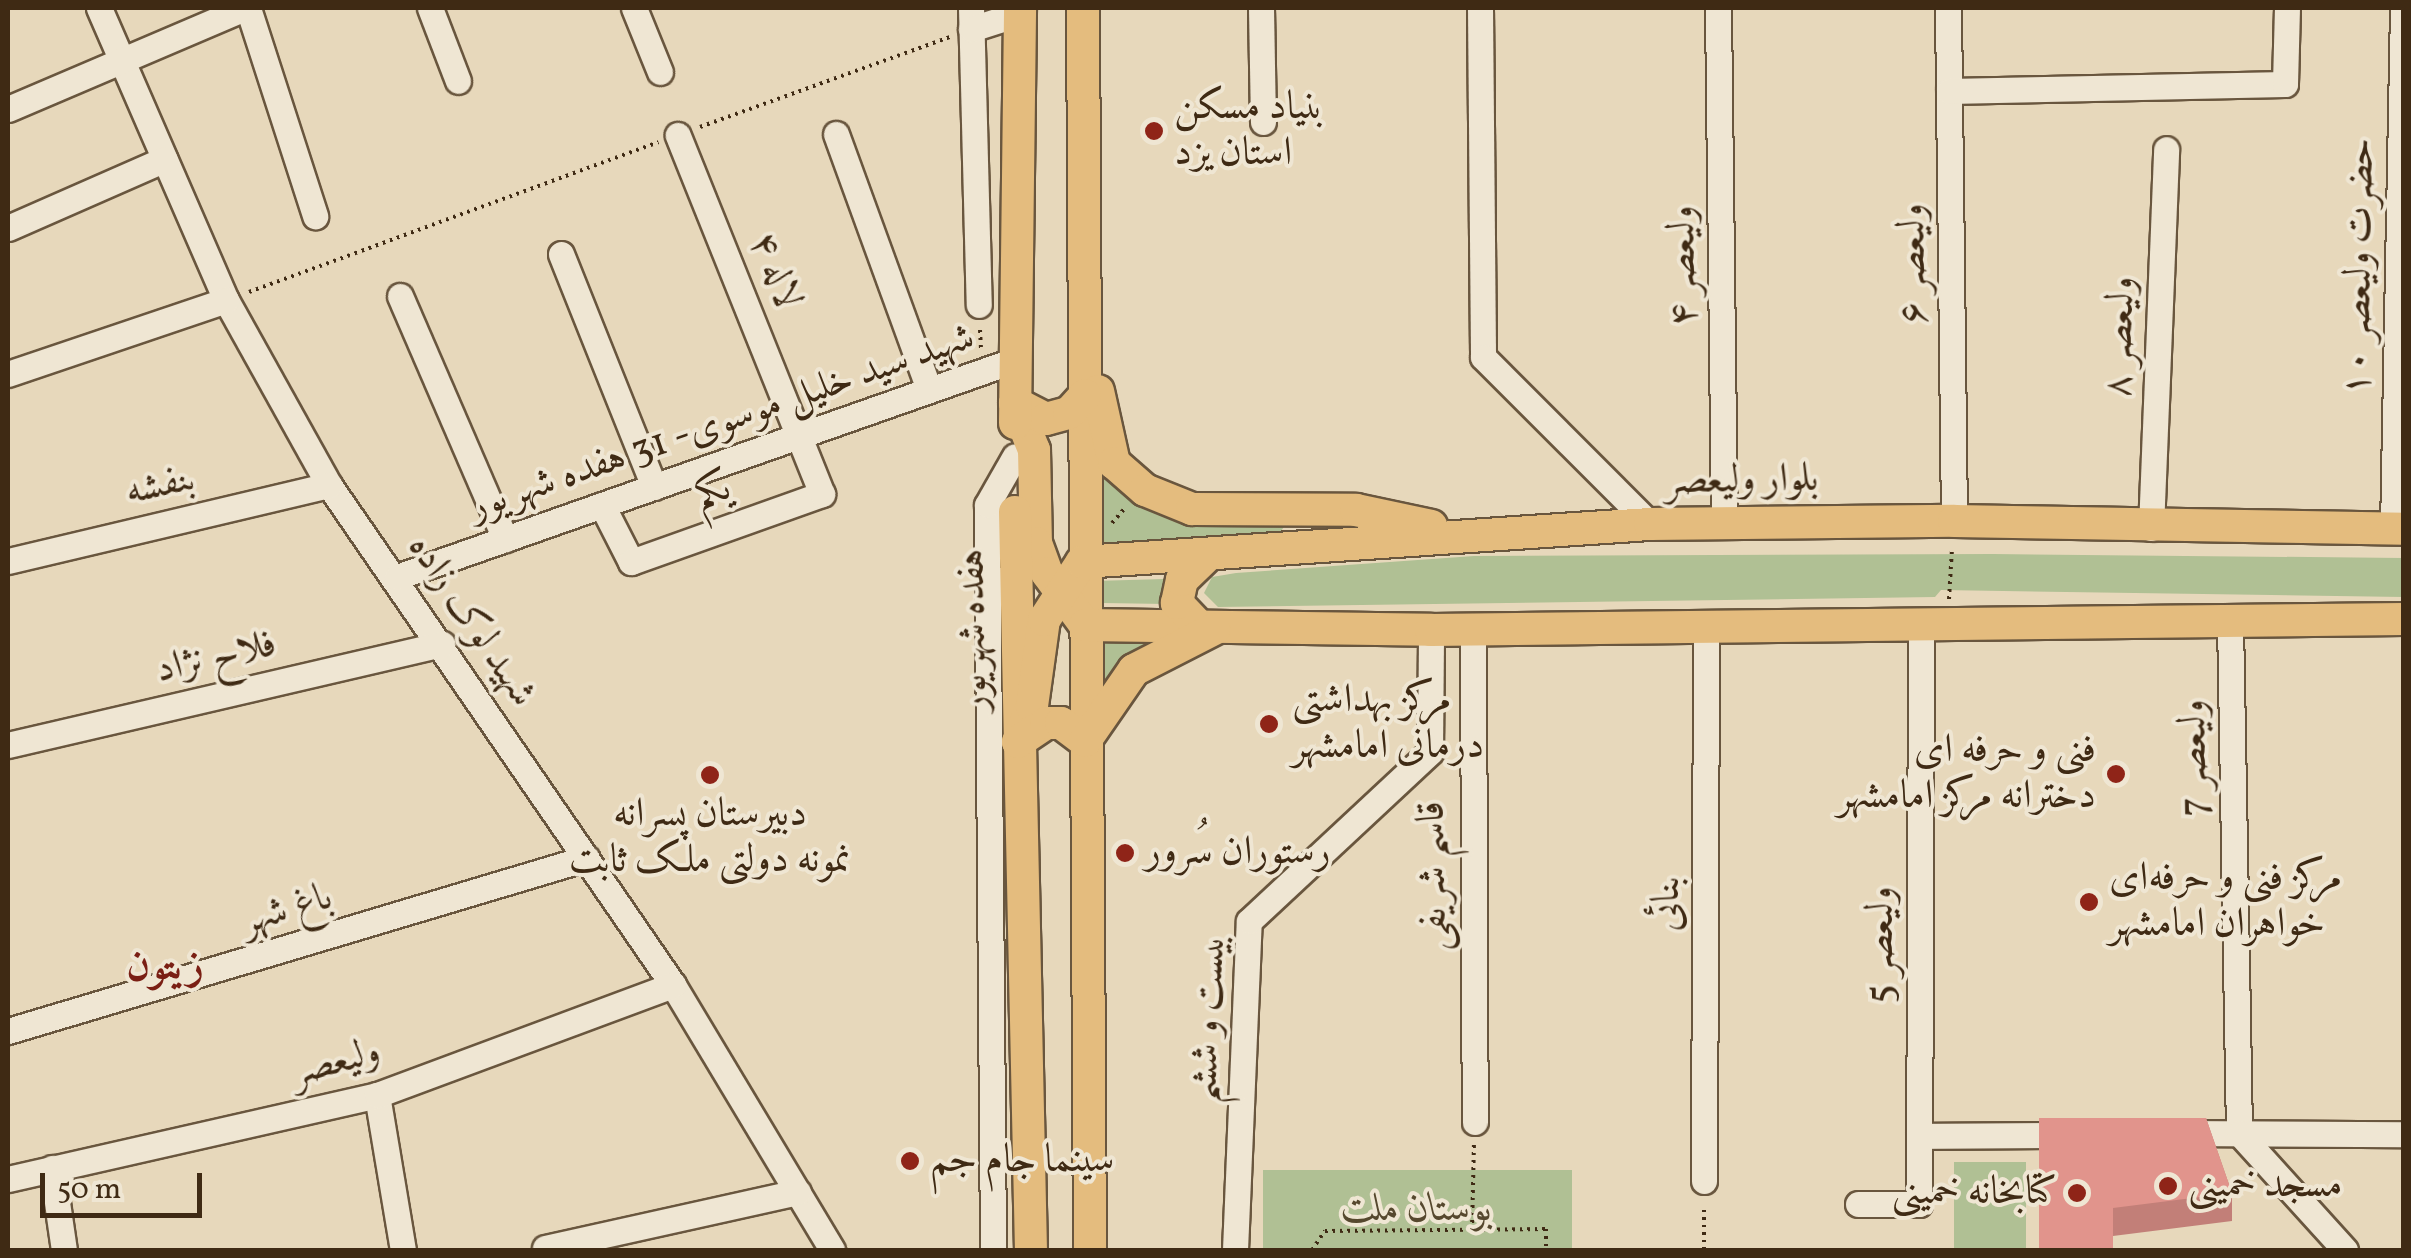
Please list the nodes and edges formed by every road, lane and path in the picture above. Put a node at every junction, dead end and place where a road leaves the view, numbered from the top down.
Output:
1 (100, 8) edge
2 (246, 8) edge
3 (430, 8) edge
4 (634, 8) edge
5 (1083, 8) edge
6 (1261, 8) edge
7 (1480, 8) edge
8 (1718, 8) edge
9 (1948, 8) edge
10 (2287, 8) edge
11 (2403, 8) edge
12 (1020, 10) edge
13 (971, 18) edge
14 (122, 63) junction
15 (660, 72) dead end
16 (458, 81) dead end
17 (1949, 91) junction
18 (8, 109) edge
19 (1263, 122) dead end
20 (678, 134) junction
21 (836, 134) dead end
22 (2166, 149) dead end
23 (165, 159) junction
24 (314, 216) dead end
25 (8, 228) edge
26 (561, 254) dead end
27 (400, 296) dead end
28 (226, 300) junction
29 (979, 305) joint
30 (1084, 332) junction
31 (1015, 360) junction
32 (982, 372) junction
33 (8, 374) edge
34 (929, 390) junction
35 (1086, 395) junction
36 (1015, 404) junction
37 (799, 436) junction
38 (1015, 456) junction
39 (329, 485) junction
40 (654, 486) junction
41 (602, 505) junction
42 (1954, 520) junction
43 (1724, 523) junction
44 (1650, 524) junction
45 (2151, 528) junction
46 (2398, 529) edge
47 (1470, 533) junction
48 (505, 539) junction
49 (1210, 554) junction
50 (8, 561) edge
51 (1082, 562) junction
52 (397, 577) junction
53 (1060, 593) junction
54 (2404, 619) edge
55 (2230, 621) junction
56 (1934, 624) junction
57 (1085, 625) junction
58 (1211, 626) junction
59 (1706, 626) junction
60 (1473, 629) junction
61 (1431, 630) junction
62 (442, 644) junction
63 (1085, 741) junction
64 (1018, 742) junction
65 (8, 745) edge
66 (1430, 752) junction
67 (1470, 757) junction
68 (1005, 818) junction
69 (587, 858) junction
70 (674, 985) junction
71 (8, 1031) edge
72 (376, 1094) junction
73 (1475, 1122) joint
74 (2239, 1133) junction
75 (2099, 1134) edge
76 (2159, 1134) edge
77 (2404, 1134) edge
78 (1919, 1136) junction
79 (52, 1168) junction
80 (8, 1178) edge
81 (1704, 1181) joint
82 (798, 1192) junction
83 (1858, 1204) dead end
84 (1472, 1230) junction
85 (545, 1248) edge
86 (64, 1250) edge
87 (403, 1250) edge
88 (832, 1250) edge
89 (993, 1250) edge
90 (1031, 1250) edge
91 (1090, 1250) edge
92 (1235, 1250) edge
93 (1312, 1250) edge
94 (1546, 1250) edge
95 (1704, 1250) edge
96 (2345, 1250) edge

1 - 14 street, شهید لوک زاده
2 - 14 street
2 - 24 street
3 - 16 street
4 - 15 street
5 - 30 main road
6 - 19 street
7 - 44 street
8 - 43 street, ولیعصر ۴
9 - 17 street, ولیعصر ۶
10 - 17 street
11 - 46 street, حضرت ولیعصر ۱۰
12 - 13 street
12 - 31 main road, هفده شهریور
13 - 20 path
13 - 29 street
14 - 18 street
14 - 23 street, شهید لوک زاده
17 - 42 street, ولیعصر ۶
20 - 28 path
20 - 37 street, لاله ۴
21 - 34 street
22 - 45 street, ولیعصر ۸
23 - 25 street
23 - 28 street, شهید لوک زاده
26 - 40 street
27 - 48 street
28 - 33 street
28 - 39 street, شهید لوک زاده
29 - 32 path
30 - 35 main road
30 - 47 main road
31 - 32 street, شهید سید خلیل موسوی- 31 هفده شهریور
31 - 36 main road, هفده شهریور
32 - 34 street, شهید سید خلیل موسوی- 31 هفده شهریور
34 - 37 street, شهید سید خلیل موسوی- 31 هفده شهریور
35 - 36 main road
35 - 51 main road
36 - 38 main road, هفده شهریور
36 - 53 main road
37 - 40 street, شهید سید خلیل موسوی- 31 هفده شهریور
37 - 41 street, یکم
38 - 64 main road, هفده شهریور
38 - 68 street
39 - 50 street, بنفشه
39 - 52 street, شهید لوک زاده
40 - 41 street, شهید سید خلیل موسوی- 31 هفده شهریور
41 - 48 street, شهید سید خلیل موسوی- 31 هفده شهریور
42 - 43 main road, بلوار ولیعصر
42 - 45 main road, بلوار ولیعصر
42 - 56 path
43 - 44 main road, بلوار ولیعصر
44 - 47 main road, بلوار ولیعصر
45 - 46 main road, بلوار ولیعصر
47 - 49 main road, بلوار ولیعصر
48 - 52 street, شهید سید خلیل موسوی- 31 هفده شهریور
49 - 51 main road, بلوار ولیعصر
49 - 58 main road
51 - 53 main road
51 - 57 main road
52 - 62 street, شهید لوک زاده
53 - 57 main road
53 - 64 main road
54 - 55 main road
55 - 56 main road
55 - 74 street, ولیعصر 7
56 - 59 main road
56 - 78 street, ولیعصر 5
57 - 58 main road
57 - 63 main road
58 - 61 main road
58 - 63 main road
59 - 60 main road
59 - 81 street, بنائی
60 - 61 main road
60 - 67 street, قاسم شریفی
61 - 66 street
62 - 65 street, فلاح نژاد
62 - 69 street, شهید لوک زاده
63 - 64 main road
63 - 91 main road
64 - 68 main road, هفده شهریور
66 - 67 street
66 - 92 street, بیست و ششم
67 - 73 street, قاسم شریفی
68 - 89 street
68 - 90 main road, هفده شهریور
69 - 70 street, شهید لوک زاده
69 - 71 street, باغ شهر
70 - 72 street, ولیعصر
70 - 82 street, شهید لوک زاده
72 - 79 street, ولیعصر
72 - 87 street
73 - 84 path
74 - 76 street
74 - 77 street
74 - 96 street
75 - 78 street
78 - 83 street, ولیعصر 5
79 - 80 street, ولیعصر
79 - 86 street
81 - 95 path
82 - 85 street
82 - 88 street, شهید لوک زاده
84 - 93 path
84 - 94 path

